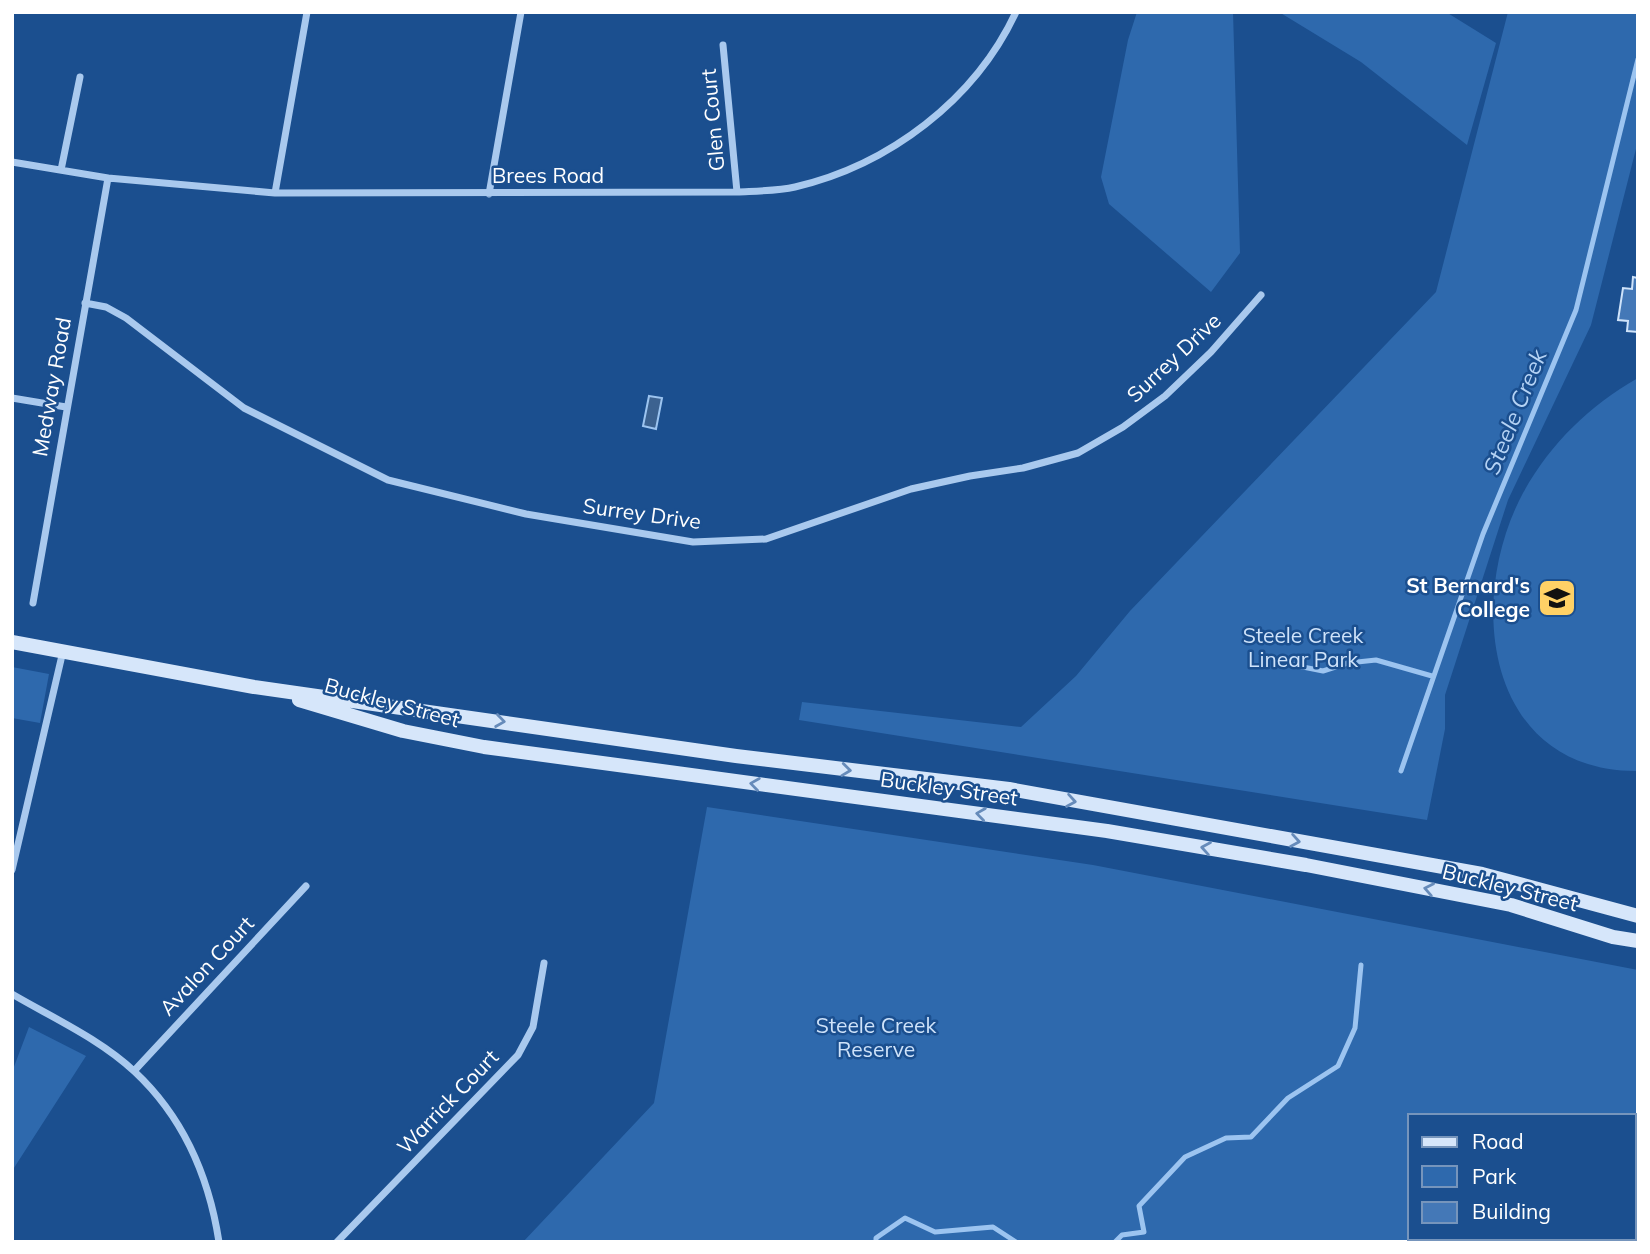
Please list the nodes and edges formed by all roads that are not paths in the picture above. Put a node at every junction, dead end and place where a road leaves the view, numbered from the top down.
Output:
1 (307, 12) edge
2 (521, 12) edge
3 (1016, 12) edge
4 (723, 45) dead end
5 (79, 77) dead end
6 (12, 162) edge
7 (61, 170) junction
8 (108, 178) junction
9 (737, 192) junction
10 (275, 193) junction
11 (489, 194) junction
12 (1261, 295) dead end
13 (85, 303) junction
14 (12, 398) edge
15 (66, 407) junction
16 (33, 603) dead end
17 (12, 642) edge
18 (63, 650) junction
19 (254, 687) junction
20 (12, 870) edge
21 (306, 886) dead end
22 (1638, 916) edge
23 (1638, 942) edge
24 (544, 963) dead end
25 (12, 993) edge
26 (134, 1071) junction
27 (219, 1242) edge
28 (337, 1242) edge

1 - 10 street
2 - 11 street
3 - 9 street, Brees Road
4 - 9 street, Glen Court
5 - 7 street
6 - 7 street, Brees Road
7 - 8 street, Brees Road
8 - 10 street, Brees Road
8 - 13 street, Medway Road
9 - 11 street, Brees Road
10 - 11 street, Brees Road
12 - 13 street, Surrey Drive
13 - 15 street, Medway Road
14 - 15 street
15 - 16 street, Medway Road
17 - 18 main road, Buckley Street
18 - 19 main road, Buckley Street
18 - 20 street
19 -> 22 main road, Buckley Street
23 -> 19 main road, Buckley Street
21 - 26 street, Avalon Court
24 - 28 street, Warrick Court
25 - 26 street
26 - 27 street

